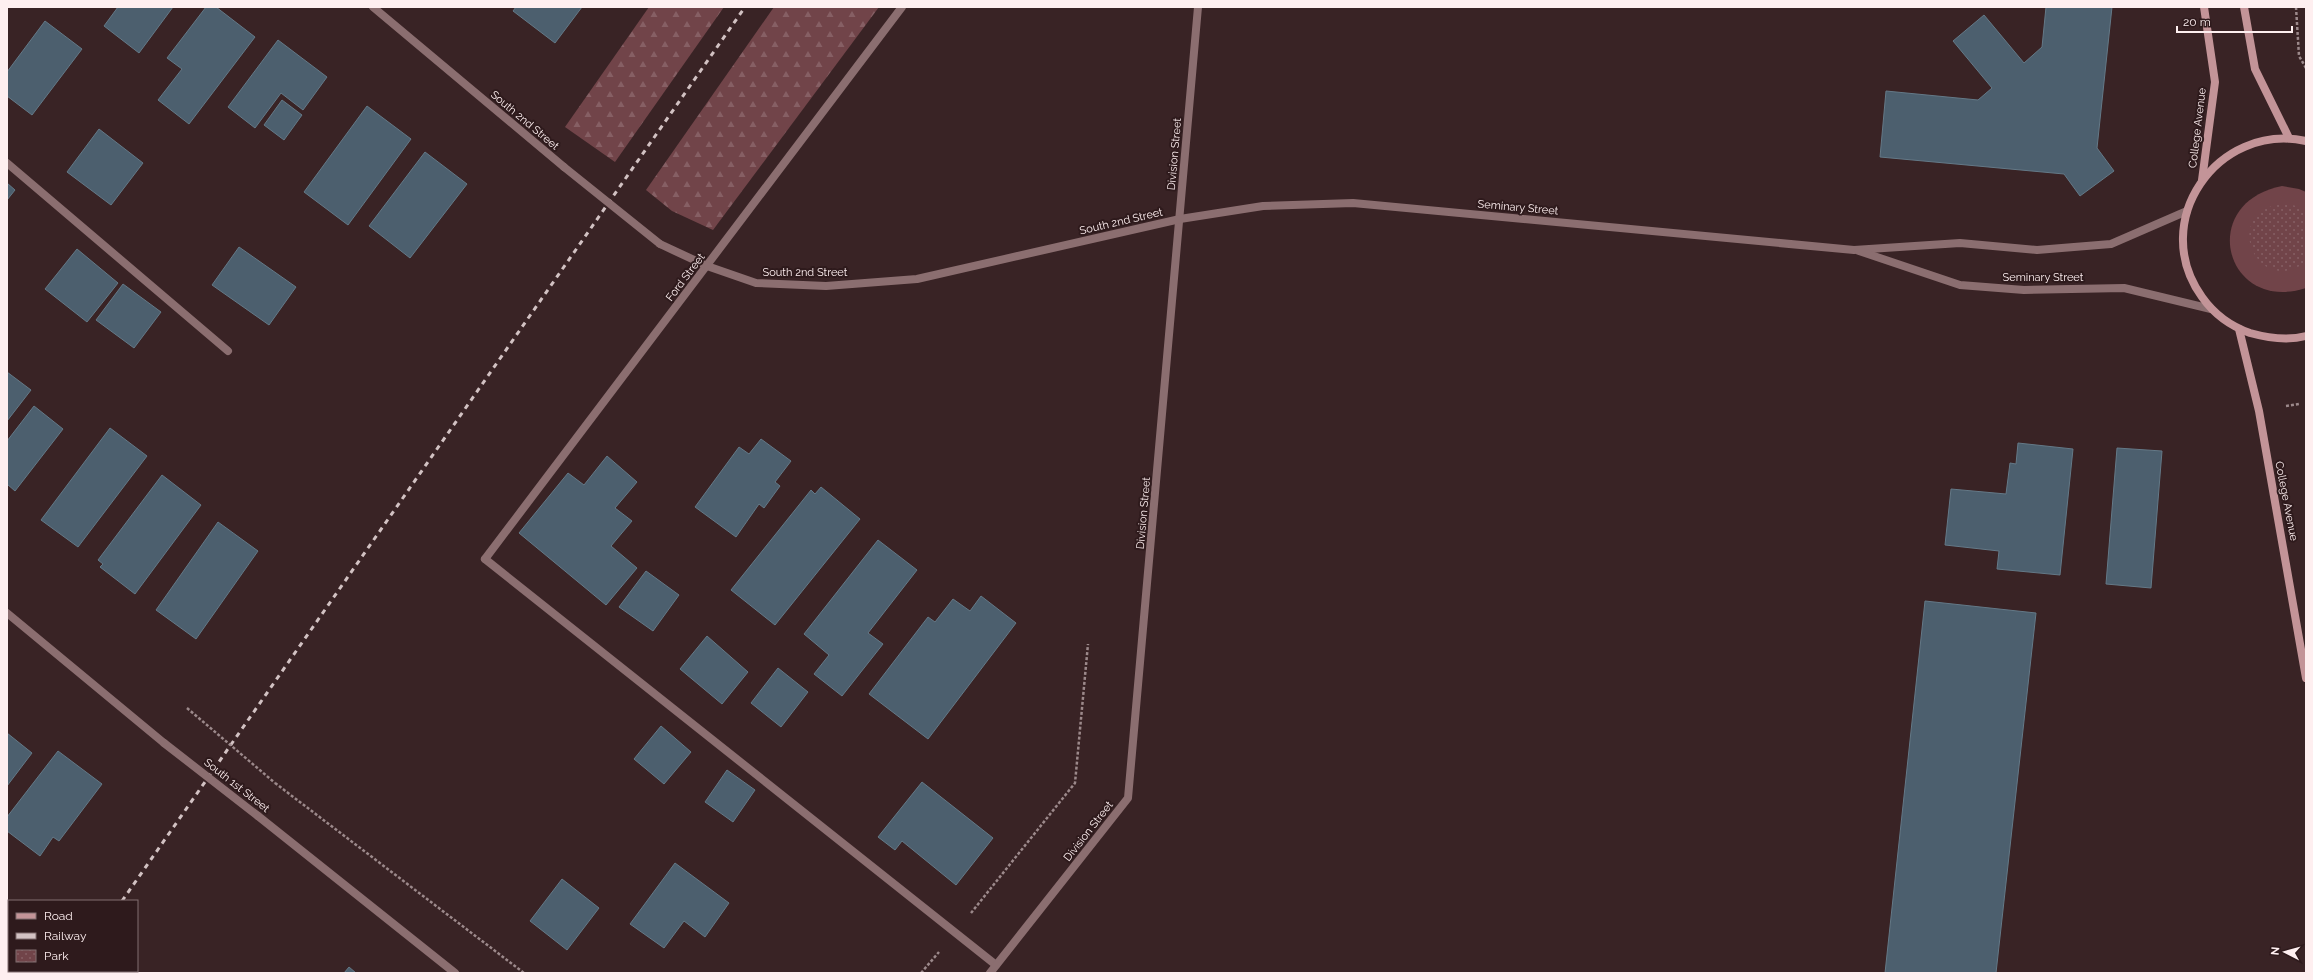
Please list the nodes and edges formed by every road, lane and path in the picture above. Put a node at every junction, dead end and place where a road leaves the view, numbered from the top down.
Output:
1 (373, 7) edge
2 (902, 7) edge
3 (1198, 7) edge
4 (2204, 7) edge
5 (2244, 7) edge
6 (2296, 7) edge
7 (2306, 68) edge
8 (2289, 138) junction
9 (2306, 141) edge
10 (7, 163) edge
11 (2202, 180) junction
12 (2187, 211) junction
13 (1180, 219) junction
14 (1854, 250) junction
15 (707, 266) junction
16 (2211, 309) junction
17 (2240, 329) junction
18 (2306, 336) edge
19 (228, 351) dead end
20 (2299, 404) dead end
21 (2286, 406) dead end
22 (7, 613) edge
23 (1088, 644) dead end
24 (2306, 678) edge
25 (187, 708) dead end
26 (955, 932) junction
27 (996, 966) junction
28 (455, 973) edge
29 (524, 973) edge
30 (921, 973) edge
31 (990, 973) edge

1 - 15 street, South 2nd Street, bridge
2 - 15 street, Ford Street
3 - 13 street, Division Street
4 - 11 main road, College Avenue
5 - 8 main road
6 - 7 path
8 - 9 main road, College Avenue
8 - 11 main road, College Avenue
10 - 19 street
11 - 12 main road, College Avenue
12 - 14 street, Seminary Street
12 - 16 main road, College Avenue
13 - 14 street, Seminary Street
13 - 15 street, South 2nd Street
13 - 27 street, Division Street
14 - 16 street, Seminary Street
15 - 26 street, Ford Street
16 - 17 main road, College Avenue
17 - 18 main road, College Avenue
17 - 24 main road, College Avenue
20 - 21 path
22 - 28 street, South 1st Street, bridge
23 - 26 path
25 - 29 path, bridge
26 - 27 street
26 - 30 path
27 - 31 street, Division Street

